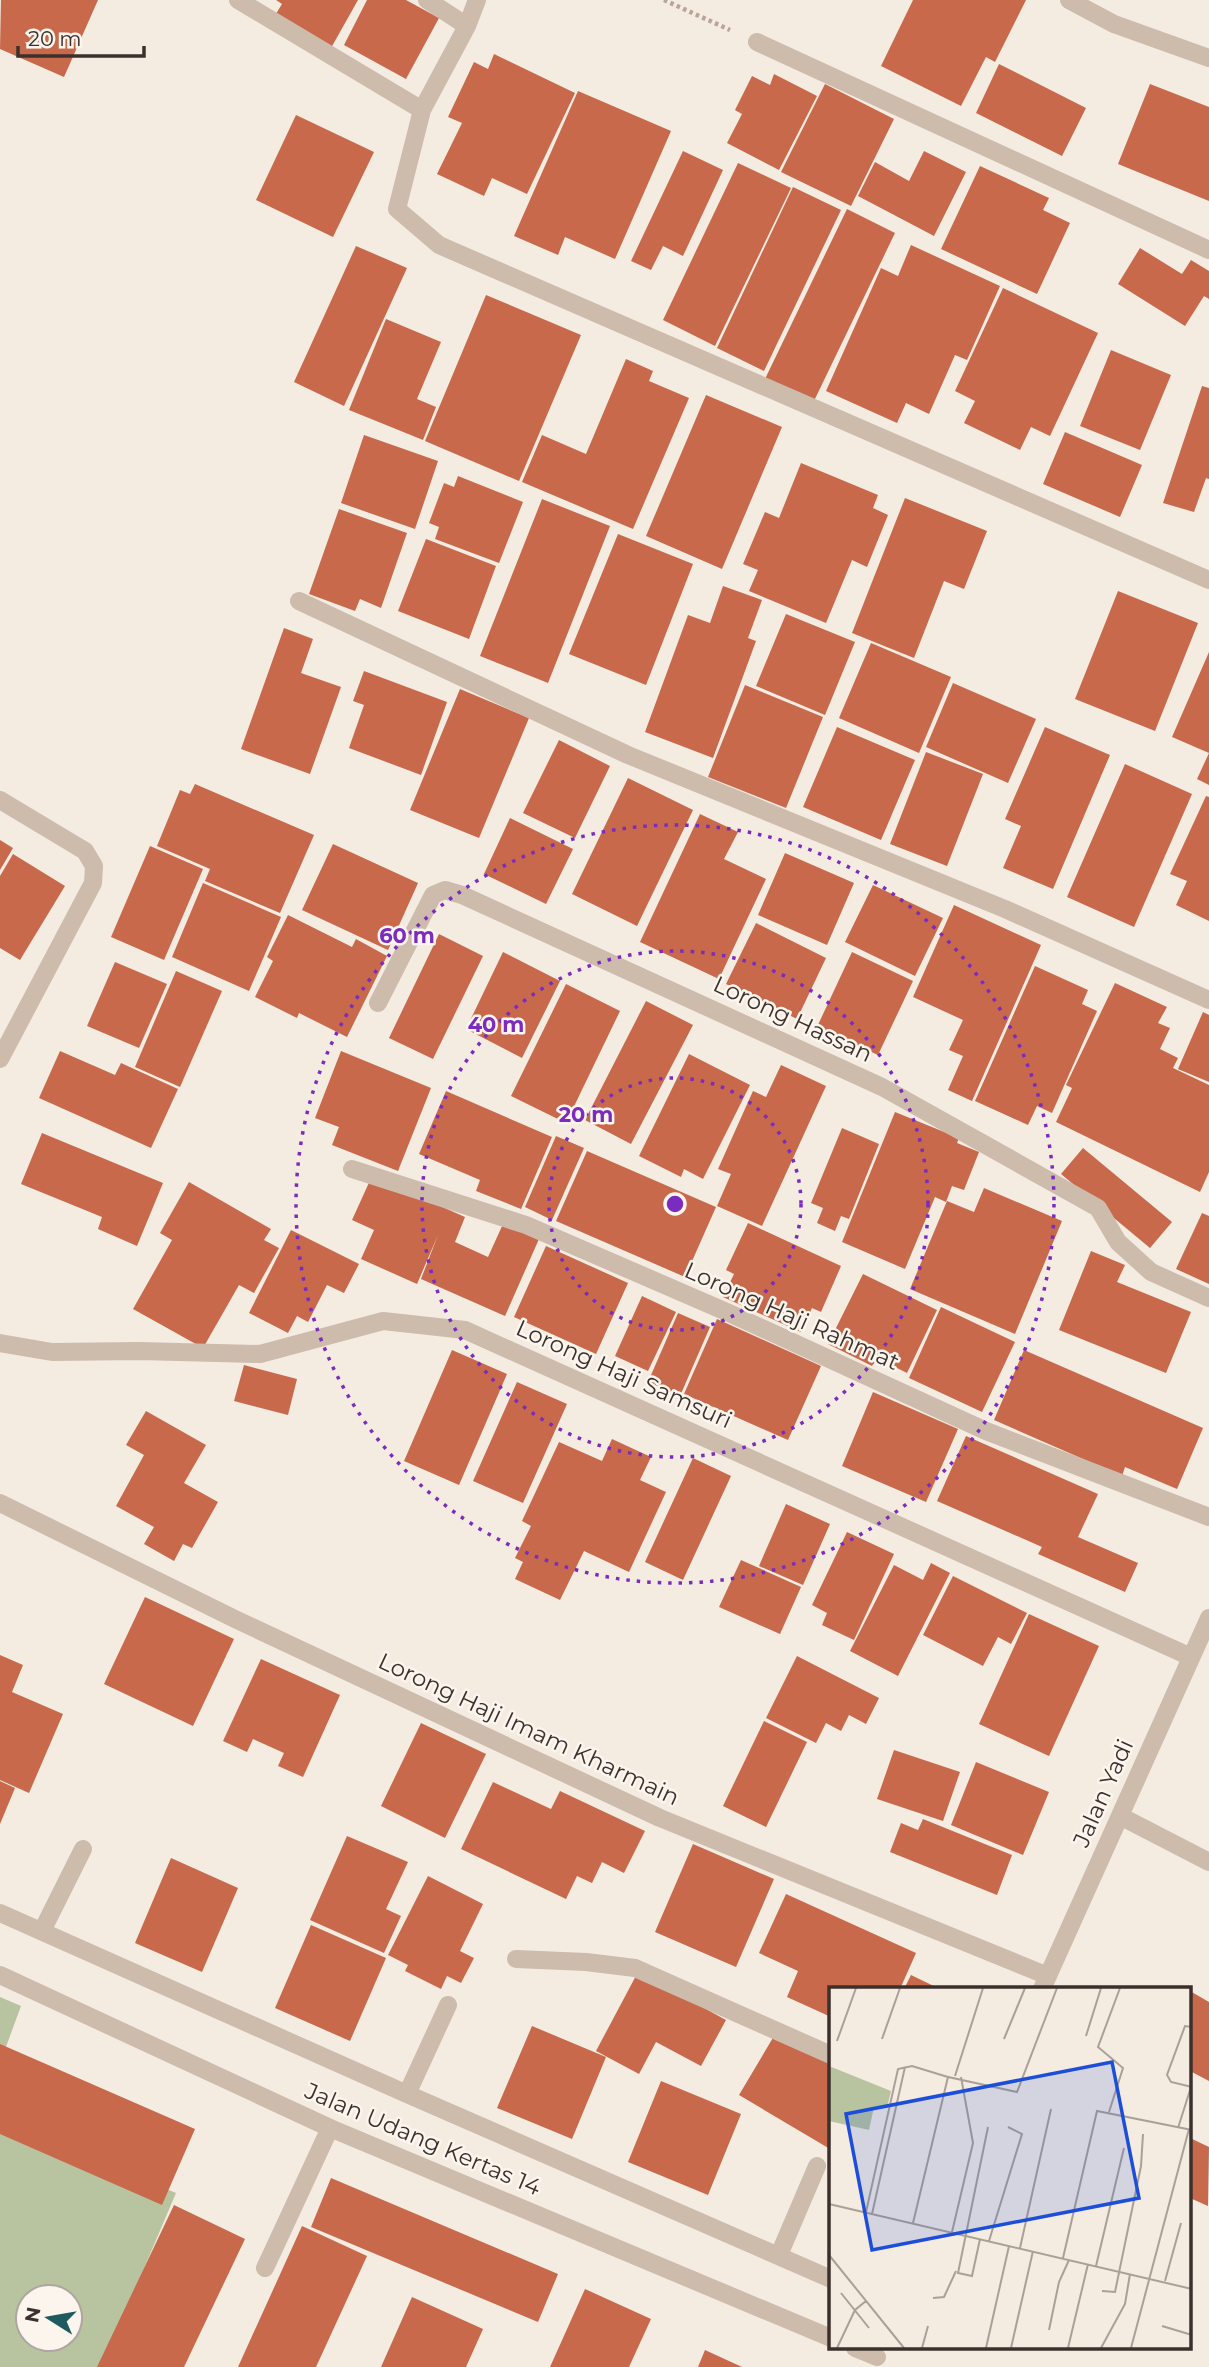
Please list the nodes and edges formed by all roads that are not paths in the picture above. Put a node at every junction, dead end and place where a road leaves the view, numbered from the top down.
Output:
1 (238, 0) edge
2 (427, 0) edge
3 (477, 0) edge
4 (1069, 0) edge
5 (467, 26) junction
6 (757, 42) road end
7 (1209, 58) edge
8 (422, 110) junction
9 (1209, 250) edge
10 (1209, 580) edge
11 (299, 601) dead end
12 (0, 800) edge
13 (1209, 1000) edge
14 (378, 1003) dead end
15 (0, 1059) edge
16 (352, 1169) dead end
17 (1209, 1298) edge
18 (0, 1343) edge
19 (0, 1503) edge
20 (1209, 1517) edge
21 (1209, 1618) edge
22 (1191, 1657) junction
23 (1121, 1816) junction
24 (83, 1849) dead end
25 (1209, 1862) edge
26 (0, 1913) edge
27 (42, 1931) junction
28 (516, 1959) dead end
29 (0, 1975) edge
30 (1045, 1983) edge
31 (448, 2005) dead end
32 (829, 2054) edge
33 (407, 2094) junction
34 (330, 2128) junction
35 (817, 2166) dead end
36 (779, 2255) junction
37 (265, 2268) dead end
38 (829, 2278) edge
39 (829, 2337) edge
40 (860, 2350) edge
41 (877, 2357) edge

1 - 8 street
2 - 5 street
3 - 5 street
4 - 7 street
5 - 8 street
6 - 9 street
8 - 10 street
11 - 13 street
12 - 15 street
14 - 17 street, Lorong Hassan
16 - 20 street, Lorong Haji Rahmat
18 - 22 street, Lorong Haji Samsuri
19 - 30 street, Lorong Haji Imam Kharmain
21 - 22 street, Jalan Yadi
22 - 23 street, Jalan Yadi
23 - 25 street
23 - 30 street, Jalan Yadi
24 - 27 street
26 - 27 street
27 - 33 street
28 - 32 street
29 - 34 street, Jalan Udang Kertas 14
31 - 33 street
33 - 36 street
34 - 37 street
34 - 39 street, Jalan Udang Kertas 14
35 - 36 street
36 - 38 street
40 - 41 street

